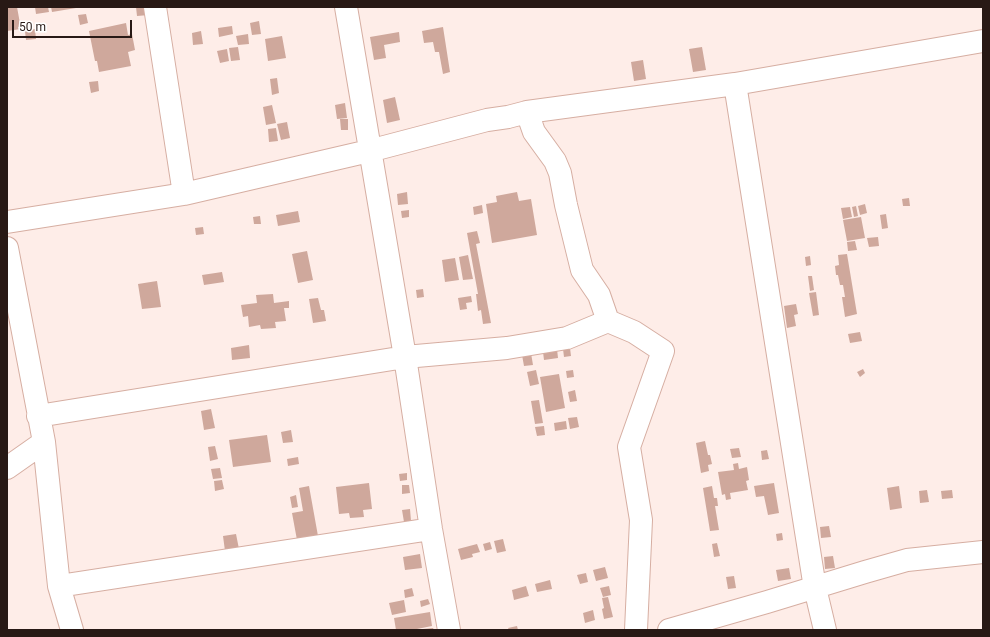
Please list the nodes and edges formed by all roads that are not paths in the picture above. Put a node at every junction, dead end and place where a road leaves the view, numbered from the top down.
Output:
1 (155, 7) edge
2 (346, 7) edge
3 (983, 41) edge
4 (735, 84) junction
5 (527, 112) junction
6 (370, 151) junction
7 (184, 194) junction
8 (7, 222) edge
9 (7, 248) edge
10 (608, 321) junction
11 (405, 357) junction
12 (38, 416) junction
13 (44, 442) junction
14 (7, 468) edge
15 (431, 529) junction
16 (983, 552) edge
17 (59, 586) junction
18 (815, 588) junction
19 (72, 630) edge
20 (449, 630) edge
21 (636, 630) edge
22 (669, 630) edge
23 (825, 630) edge

1 - 7 street
2 - 6 street
3 - 4 street
4 - 5 street
4 - 18 street
5 - 6 street
5 - 10 street
6 - 7 street
6 - 11 street
7 - 8 street
9 - 12 street
10 - 11 street
10 - 21 street
11 - 12 street
11 - 15 street
12 - 13 street
13 - 14 street
13 - 17 street
15 - 17 street
15 - 20 street
16 - 18 street
17 - 19 street
18 - 22 street
18 - 23 street

